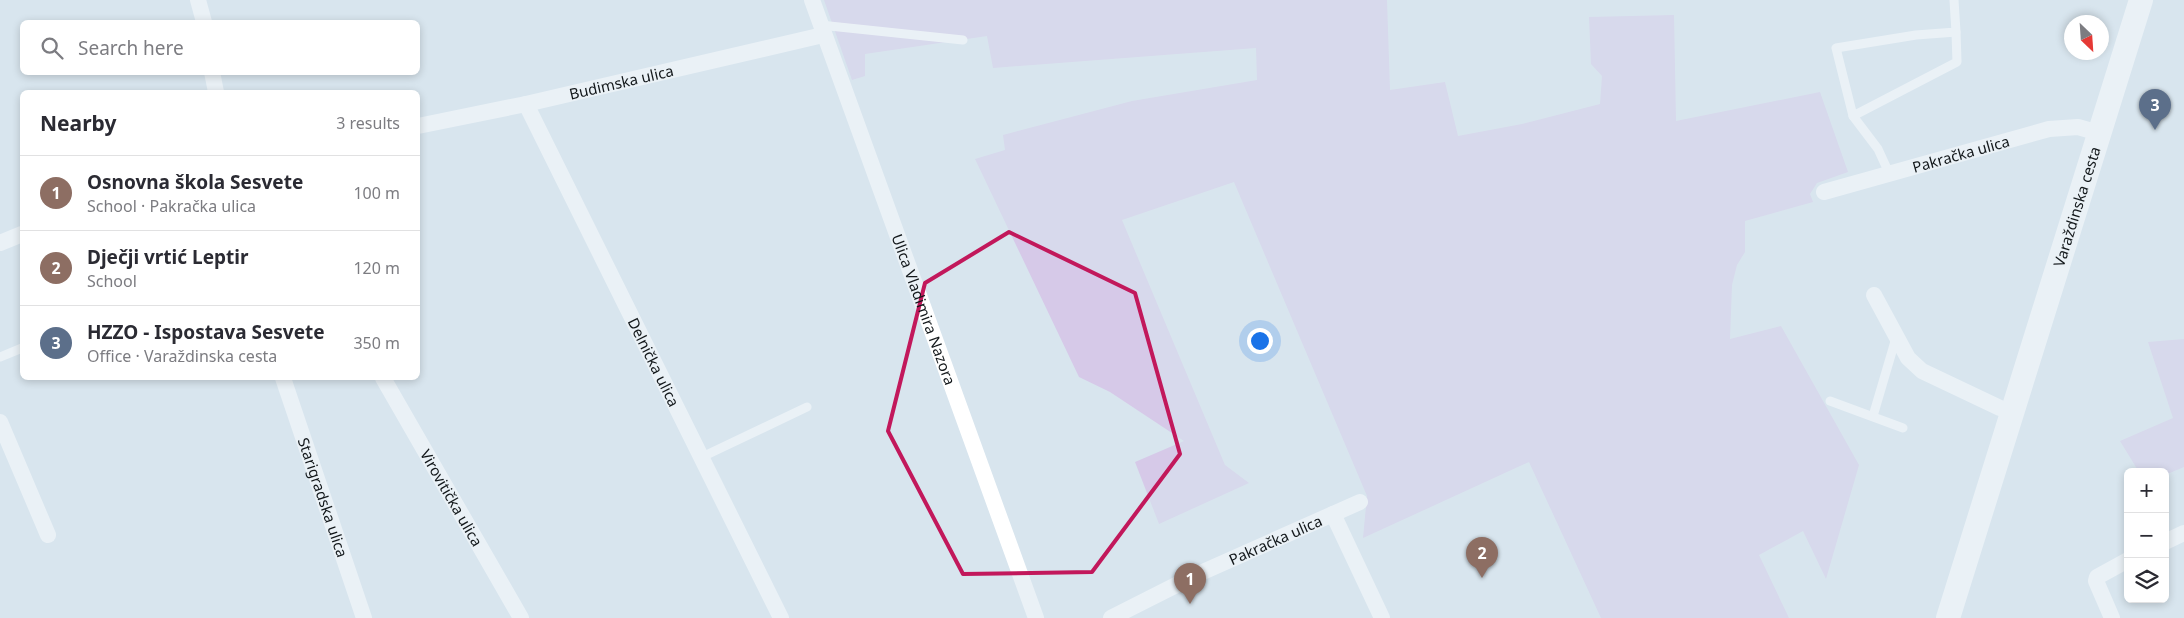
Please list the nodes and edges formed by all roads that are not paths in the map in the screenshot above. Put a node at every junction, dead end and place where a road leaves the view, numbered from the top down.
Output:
1 (198, 0) edge
2 (812, 0) edge
3 (1954, 0) edge
4 (2141, 0) edge
5 (203, 20) edge
6 (822, 30) junction
7 (1956, 32) junction
8 (963, 40) dead end
9 (213, 75) edge
10 (216, 90) edge
11 (526, 104) junction
12 (1853, 116) junction
13 (420, 126) edge
14 (2099, 133) junction
15 (1889, 173) junction
16 (1824, 192) dead end
17 (20, 235) edge
18 (0, 243) edge
19 (1874, 295) dead end
20 (1896, 338) junction
21 (20, 349) edge
22 (0, 357) edge
23 (284, 380) edge
24 (384, 380) edge
25 (1830, 401) dead end
26 (807, 408) dead end
27 (2012, 412) junction
28 (1873, 416) junction
29 (0, 422) edge
30 (1903, 428) dead end
31 (702, 457) junction
32 (1360, 502) dead end
33 (1333, 514) junction
34 (2184, 533) edge
35 (48, 535) dead end
36 (2169, 540) edge
37 (2124, 562) edge
38 (364, 618) edge
39 (521, 618) edge
40 (782, 618) edge
41 (1036, 618) edge
42 (1111, 618) edge
43 (1382, 618) edge
44 (1948, 618) edge
45 (2112, 618) edge

1 - 5 street
2 - 6 street, Ulica Vladimira Nazora
3 - 7 lane
4 - 14 main road, Varaždinska cesta
6 - 8 lane
6 - 11 street, Budimska ulica
6 - 41 street, Ulica Vladimira Nazora
7 - 12 lane
7 - 12 lane
9 - 10 street
11 - 13 street, Budimska ulica
11 - 31 street, Delnička ulica
12 - 15 lane
14 - 15 street, Pakračka ulica
14 - 27 main road, Varaždinska cesta
15 - 16 street, Pakračka ulica
17 - 18 street
19 - 20 street
20 - 27 street
20 - 28 lane
21 - 22 lane
23 - 38 street, Starigradska ulica
24 - 39 street, Virovitička ulica
25 - 28 lane
26 - 31 lane
27 - 44 main road, Varaždinska cesta
28 - 30 lane
29 - 35 street
31 - 40 street, Delnička ulica
32 - 33 street, Pakračka ulica
33 - 42 street, Pakračka ulica
33 - 43 street
34 - 36 street
37 - 45 street

